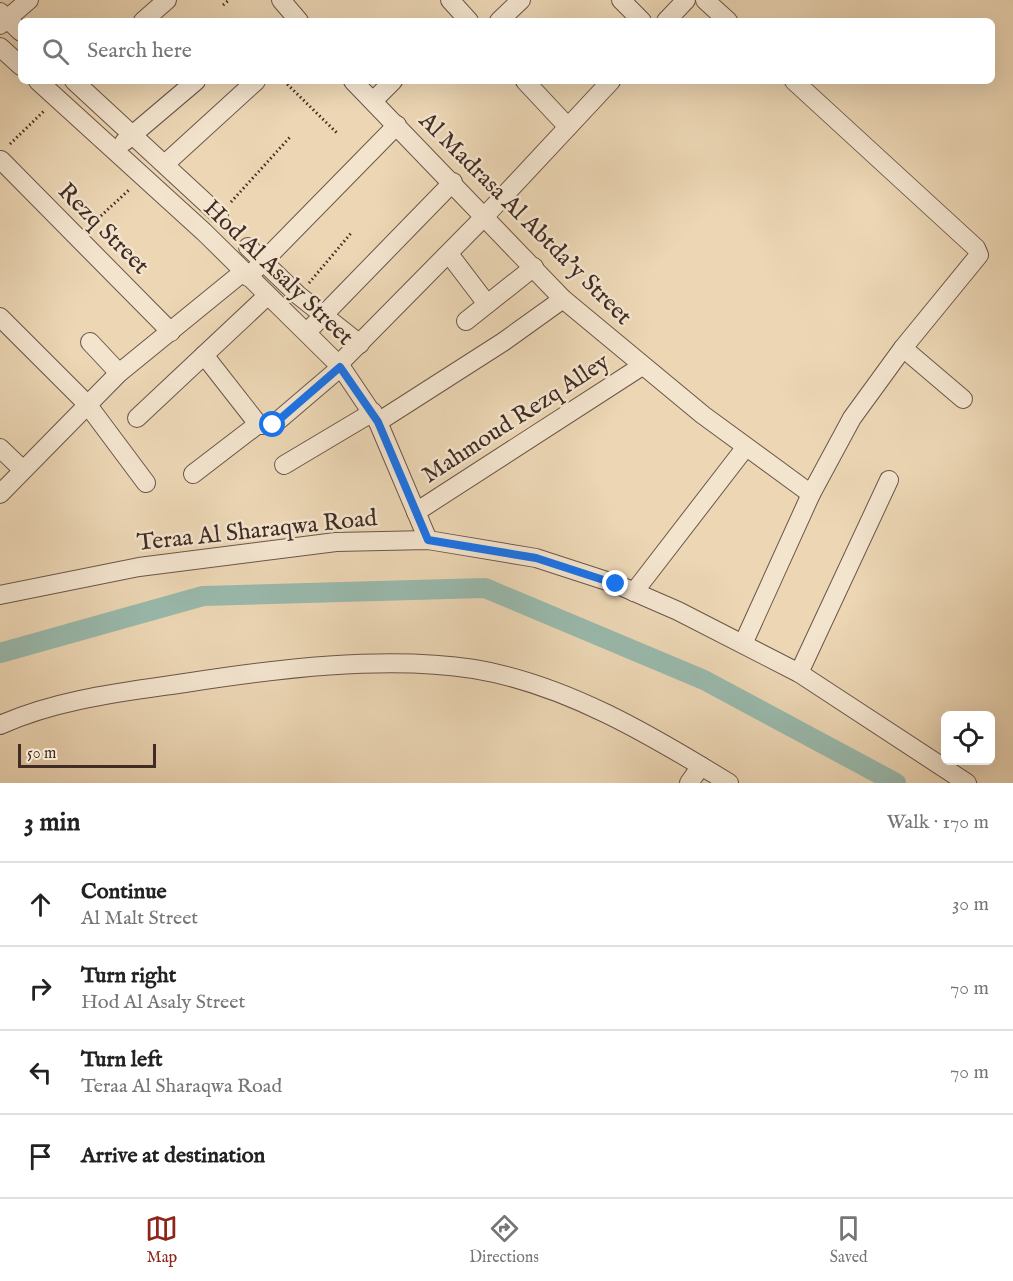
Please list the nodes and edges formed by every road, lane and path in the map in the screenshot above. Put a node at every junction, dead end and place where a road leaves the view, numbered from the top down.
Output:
1 (30, 0) edge
2 (168, 0) edge
3 (229, 0) edge
4 (281, 0) edge
5 (520, 0) edge
6 (621, 0) edge
7 (686, 0) edge
8 (705, 0) edge
9 (223, 5) dead end
10 (147, 18) edge
11 (296, 18) edge
12 (502, 18) edge
13 (639, 18) edge
14 (669, 18) edge
15 (725, 18) edge
16 (2, 19) edge
17 (18, 30) edge
18 (0, 47) edge
19 (18, 63) edge
20 (41, 84) edge
21 (77, 84) edge
22 (192, 84) edge
23 (253, 84) edge
24 (287, 84) edge
25 (356, 84) edge
26 (390, 84) edge
27 (528, 84) edge
28 (606, 84) edge
29 (797, 84) edge
30 (57, 99) junction
31 (373, 101) junction
32 (396, 125) junction
33 (568, 127) junction
34 (337, 134) dead end
35 (132, 135) junction
36 (291, 136) dead end
37 (115, 151) junction
38 (1, 160) edge
39 (165, 164) junction
40 (143, 177) junction
41 (453, 182) junction
42 (219, 215) joint
43 (485, 216) junction
44 (352, 232) dead end
45 (77, 237) junction
46 (248, 248) dead end
47 (449, 254) junction
48 (263, 262) junction
49 (534, 267) junction
50 (245, 275) junction
51 (267, 296) junction
52 (298, 296) junction
53 (563, 299) junction
54 (488, 304) junction
55 (322, 316) junction
56 (0, 317) edge
57 (466, 321) dead end
58 (171, 332) junction
59 (307, 332) junction
60 (90, 342) dead end
61 (360, 344) junction
62 (903, 348) junction
63 (204, 355) junction
64 (339, 366) junction
65 (642, 366) junction
66 (119, 373) junction
67 (963, 399) dead end
68 (87, 404) junction
69 (376, 417) junction
70 (137, 418) dead end
71 (258, 424) junction
72 (0, 448) edge
73 (745, 448) junction
74 (284, 465) dead end
75 (22, 469) junction
76 (193, 474) dead end
77 (889, 480) dead end
78 (146, 483) dead end
79 (0, 494) edge
80 (811, 494) junction
81 (416, 512) junction
82 (428, 540) junction
83 (634, 592) junction
84 (0, 595) edge
85 (743, 644) junction
86 (799, 673) junction
87 (0, 725) edge
88 (701, 766) junction
89 (689, 783) edge
90 (729, 783) edge
91 (967, 783) edge

1 - 16 street
2 - 10 street
3 - 9 path
4 - 11 street
5 - 12 street
6 - 13 street
7 - 14 street
8 - 15 street
16 - 17 street
18 - 19 street
20 - 30 street, Hod Al Asaly Street
21 - 35 street, Hod Al Asaly Street
22 - 35 street
23 - 39 street
24 - 34 path
25 - 31 street, Al Madrasa Al Abtda'y Street
26 - 31 street
27 - 33 street
28 - 33 street
29 - 62 street
30 - 37 street, Hod Al Asaly Street
30 - 38 path
31 - 32 street, Al Madrasa Al Abtda'y Street
32 - 41 street, Al Madrasa Al Abtda'y Street
32 - 48 street
33 - 43 street
35 - 37 street
35 - 39 street, Hod Al Asaly Street
36 - 42 path
37 - 40 street, Hod Al Asaly Street
38 - 45 street, Rezq Street
39 - 42 street, Hod Al Asaly Street
40 - 45 path
40 - 50 street, Hod Al Asaly Street
41 - 43 street, Al Madrasa Al Abtda'y Street
41 - 55 street
43 - 47 street
43 - 49 street, Al Madrasa Al Abtda'y Street
44 - 52 path
45 - 58 street, Rezq Street
46 - 48 street, Hod Al Asaly Street
47 - 54 street
47 - 61 street
48 - 50 street
48 - 52 street, Hod Al Asaly Street
49 - 53 street, Al Madrasa Al Abtda'y Street
49 - 54 street
50 - 51 street, Hod Al Asaly Street
50 - 58 street
51 - 59 street, Hod Al Asaly Street
51 - 63 street
52 - 55 street, Hod Al Asaly Street
53 - 65 street, Al Madrasa Al Abtda'y Street
53 - 69 street
54 - 57 street
55 - 59 street
55 - 61 street, Hod Al Asaly Street
56 - 68 street
58 - 66 street
59 - 64 street, Hod Al Asaly Street
60 - 66 street
61 - 64 street
62 - 67 street
62 - 80 street
63 - 70 street
63 - 71 street
64 - 69 street, Hod Al Asaly Street
64 - 71 street
65 - 73 street, Al Madrasa Al Abtda'y Street
65 - 81 street, Mahmoud Rezq Alley
66 - 68 street
68 - 75 street
68 - 78 street
69 - 74 street
69 - 81 street, Hod Al Asaly Street
71 - 76 street
72 - 75 street
73 - 80 street, Al Madrasa Al Abtda'y Street
73 - 83 street
75 - 79 street
77 - 86 street
80 - 85 street
81 - 82 street, Hod Al Asaly Street
82 - 83 street, Teraa Al Sharaqwa Road
82 - 84 street, Teraa Al Sharaqwa Road
83 - 85 street, Teraa Al Sharaqwa Road
85 - 86 street, Teraa Al Sharaqwa Road
86 - 91 street, Teraa Al Sharaqwa Road
87 - 88 street
88 - 89 street
88 - 90 street

